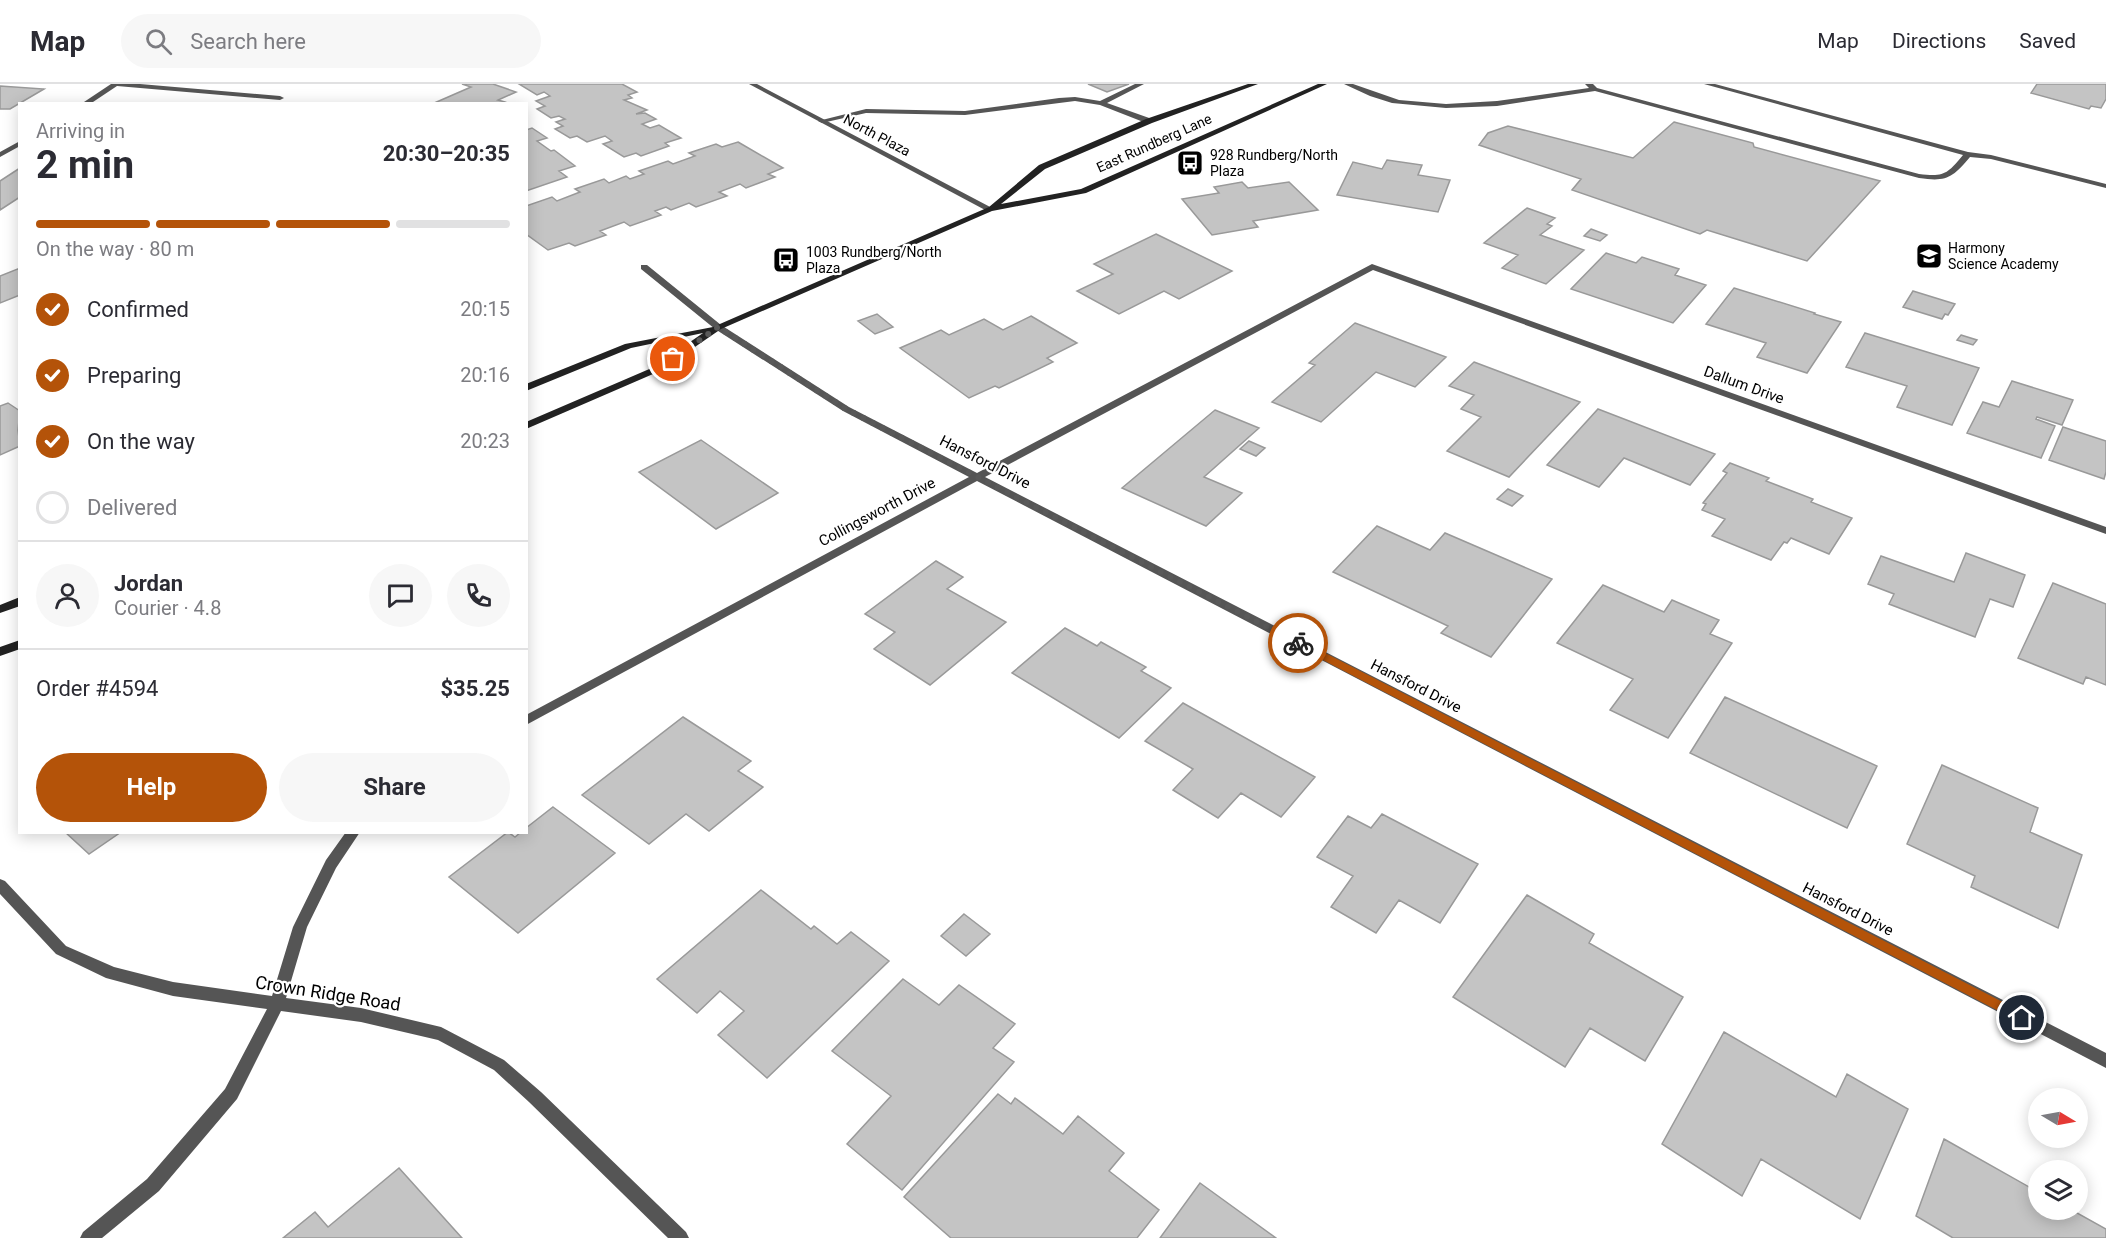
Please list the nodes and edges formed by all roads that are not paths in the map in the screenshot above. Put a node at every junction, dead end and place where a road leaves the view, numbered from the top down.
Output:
1 (116, 84) edge
2 (752, 84) edge
3 (1141, 84) edge
4 (1255, 84) edge
5 (1324, 84) edge
6 (1347, 84) edge
7 (1707, 84) edge
8 (1591, 87) edge
9 (280, 98) dead end
10 (87, 102) edge
11 (1101, 103) junction
12 (822, 121) junction
13 (1149, 121) junction
14 (18, 144) edge
15 (0, 154) edge
16 (1968, 154) junction
17 (2106, 186) edge
18 (990, 209) junction
19 (644, 267) dead end
20 (1372, 267) joint
21 (718, 327) junction
22 (528, 387) edge
23 (528, 425) edge
24 (978, 477) junction
25 (2106, 531) edge
26 (18, 602) edge
27 (0, 609) edge
28 (18, 645) edge
29 (0, 652) edge
30 (528, 720) edge
31 (353, 834) edge
32 (0, 885) edge
33 (277, 1004) junction
34 (2106, 1061) edge
35 (89, 1238) edge
36 (680, 1238) edge

1 - 9 street
1 - 10 street
2 - 12 street, North Plaza
3 - 11 street
4 - 13 main road, East Rundberg Lane
5 - 18 main road, East Rundberg Lane
6 - 8 street
7 - 16 street
8 - 16 street
11 - 12 street
11 - 13 street
12 - 18 street, North Plaza
13 - 18 main road, East Rundberg Lane
14 - 15 street
16 - 17 street
18 - 21 main road, East Rundberg Lane
19 - 21 street, Hansford Drive
20 - 24 street, Collingsworth Drive
20 - 25 street, Dallum Drive
21 - 22 main road, East Rundberg Lane
21 - 23 main road, East Rundberg Lane
21 - 24 street, Hansford Drive
24 - 30 street, Collingsworth Drive
24 - 34 street, Hansford Drive
26 - 27 main road
28 - 29 main road
31 - 33 street
32 - 33 street, Crown Ridge Road
33 - 35 street
33 - 36 street, Crown Ridge Road

